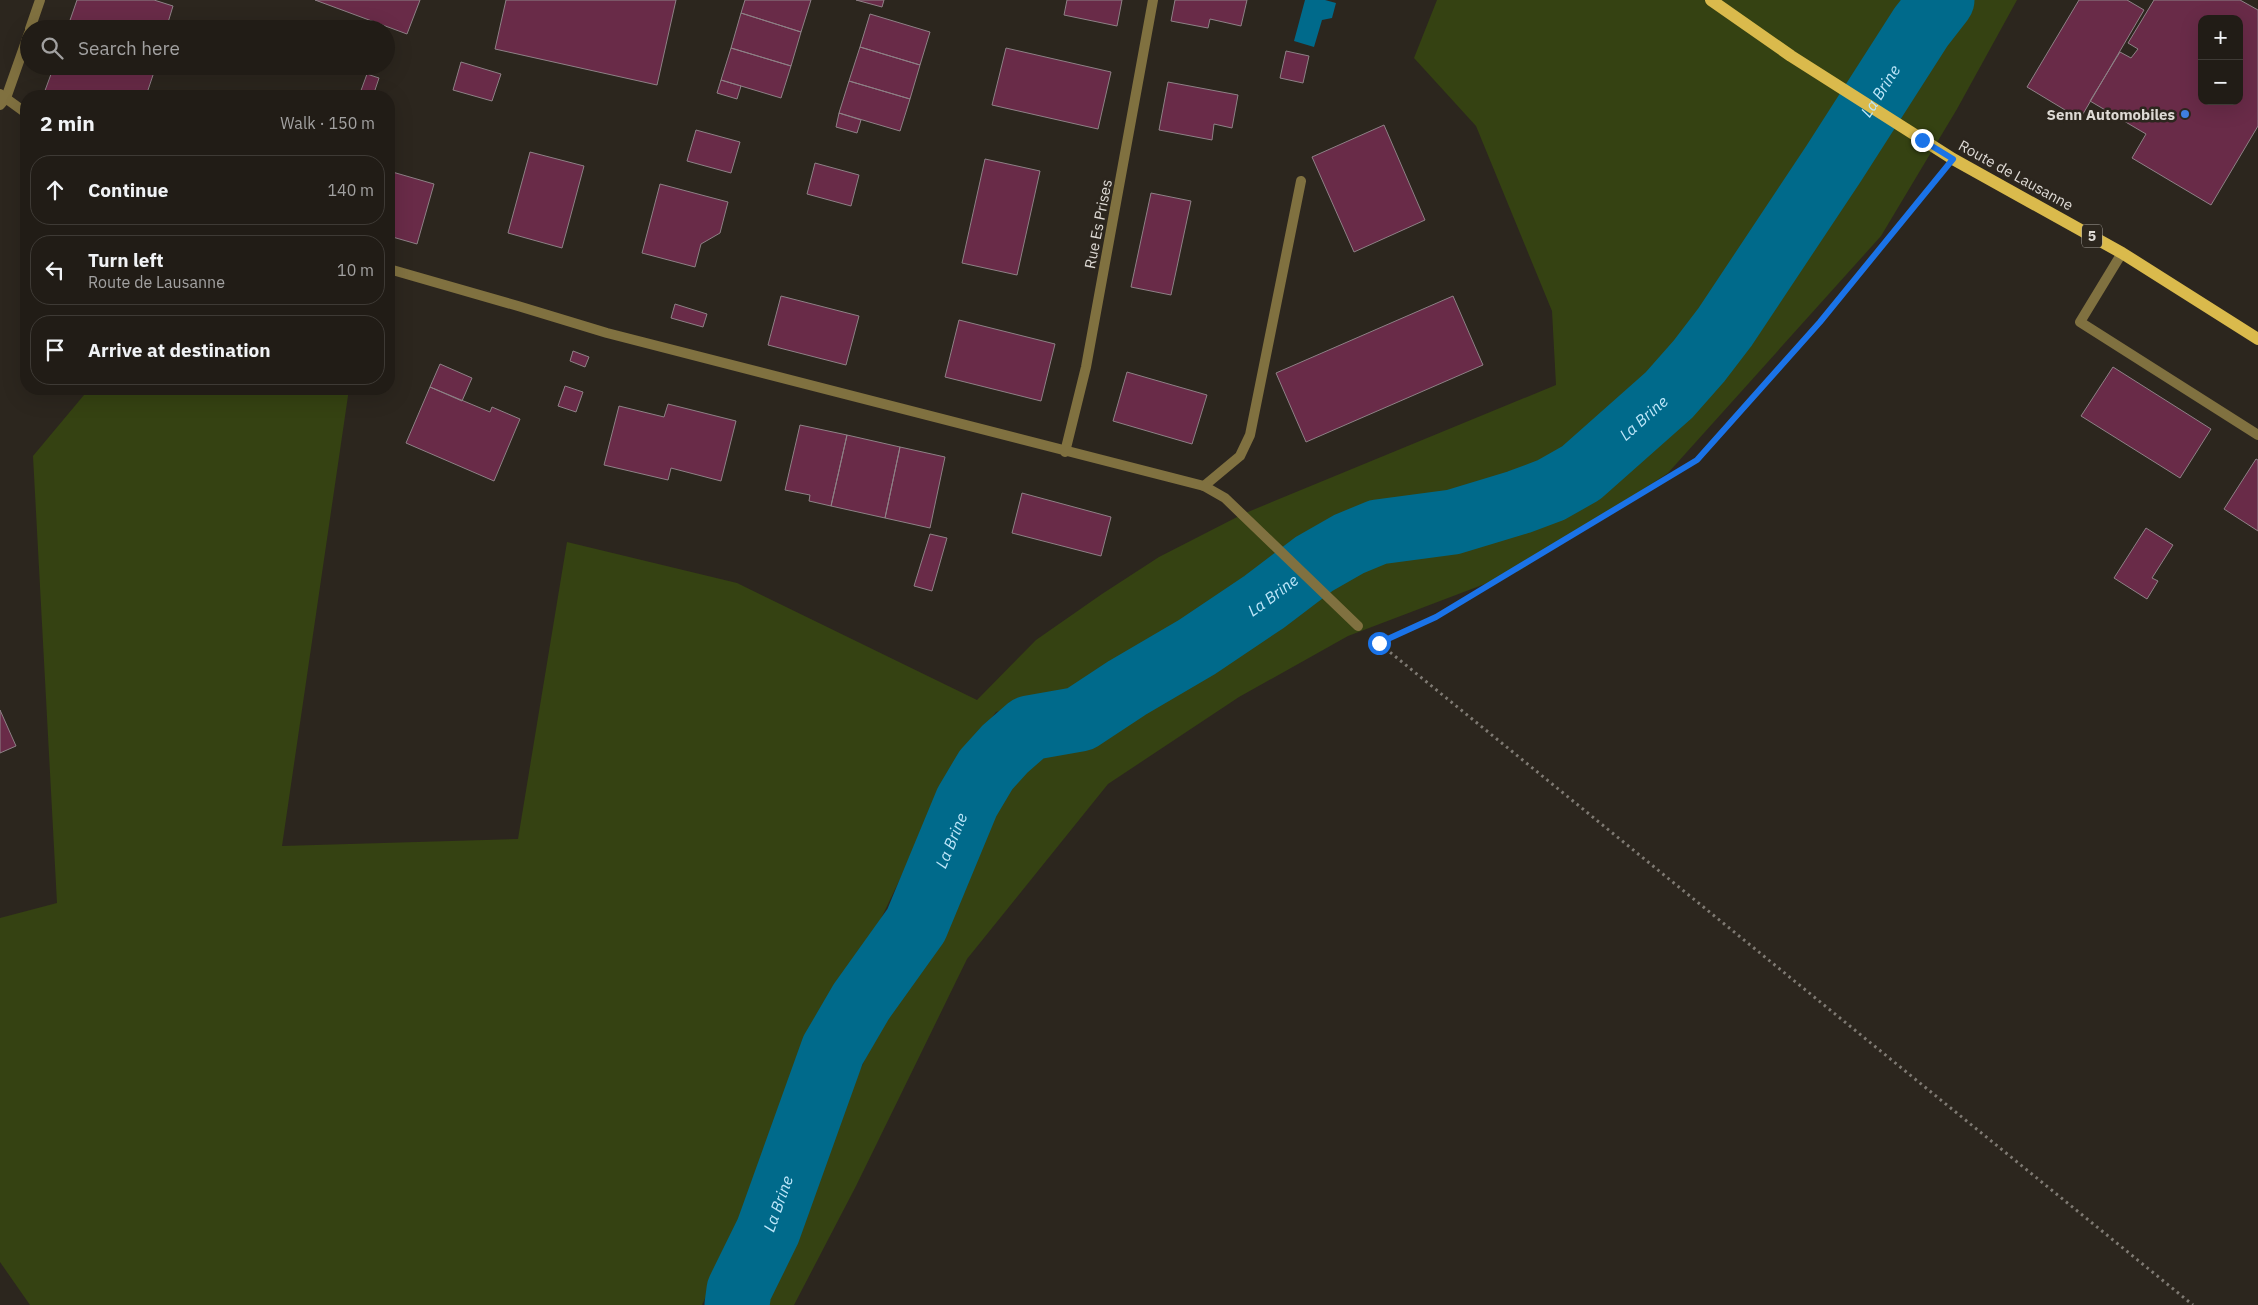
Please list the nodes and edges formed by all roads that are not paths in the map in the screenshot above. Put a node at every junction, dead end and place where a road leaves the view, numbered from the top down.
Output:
1 (40, 0) edge
2 (1154, 0) edge
3 (1711, 0) edge
4 (33, 20) edge
5 (20, 54) edge
6 (2, 99) edge
7 (20, 110) edge
8 (1301, 181) dead end
9 (2122, 253) junction
10 (395, 271) edge
11 (2258, 339) edge
12 (2258, 435) edge
13 (1065, 452) junction
14 (1204, 486) junction
15 (1358, 626) road end

1 - 4 street
2 - 13 street, Rue Es Prises
3 - 9 main road, Route de Lausanne / 5
5 - 6 street
6 - 7 street
8 - 14 street
9 - 11 main road, Route de Lausanne / 5
9 - 12 street
10 - 13 street
13 - 14 street
14 - 15 street

